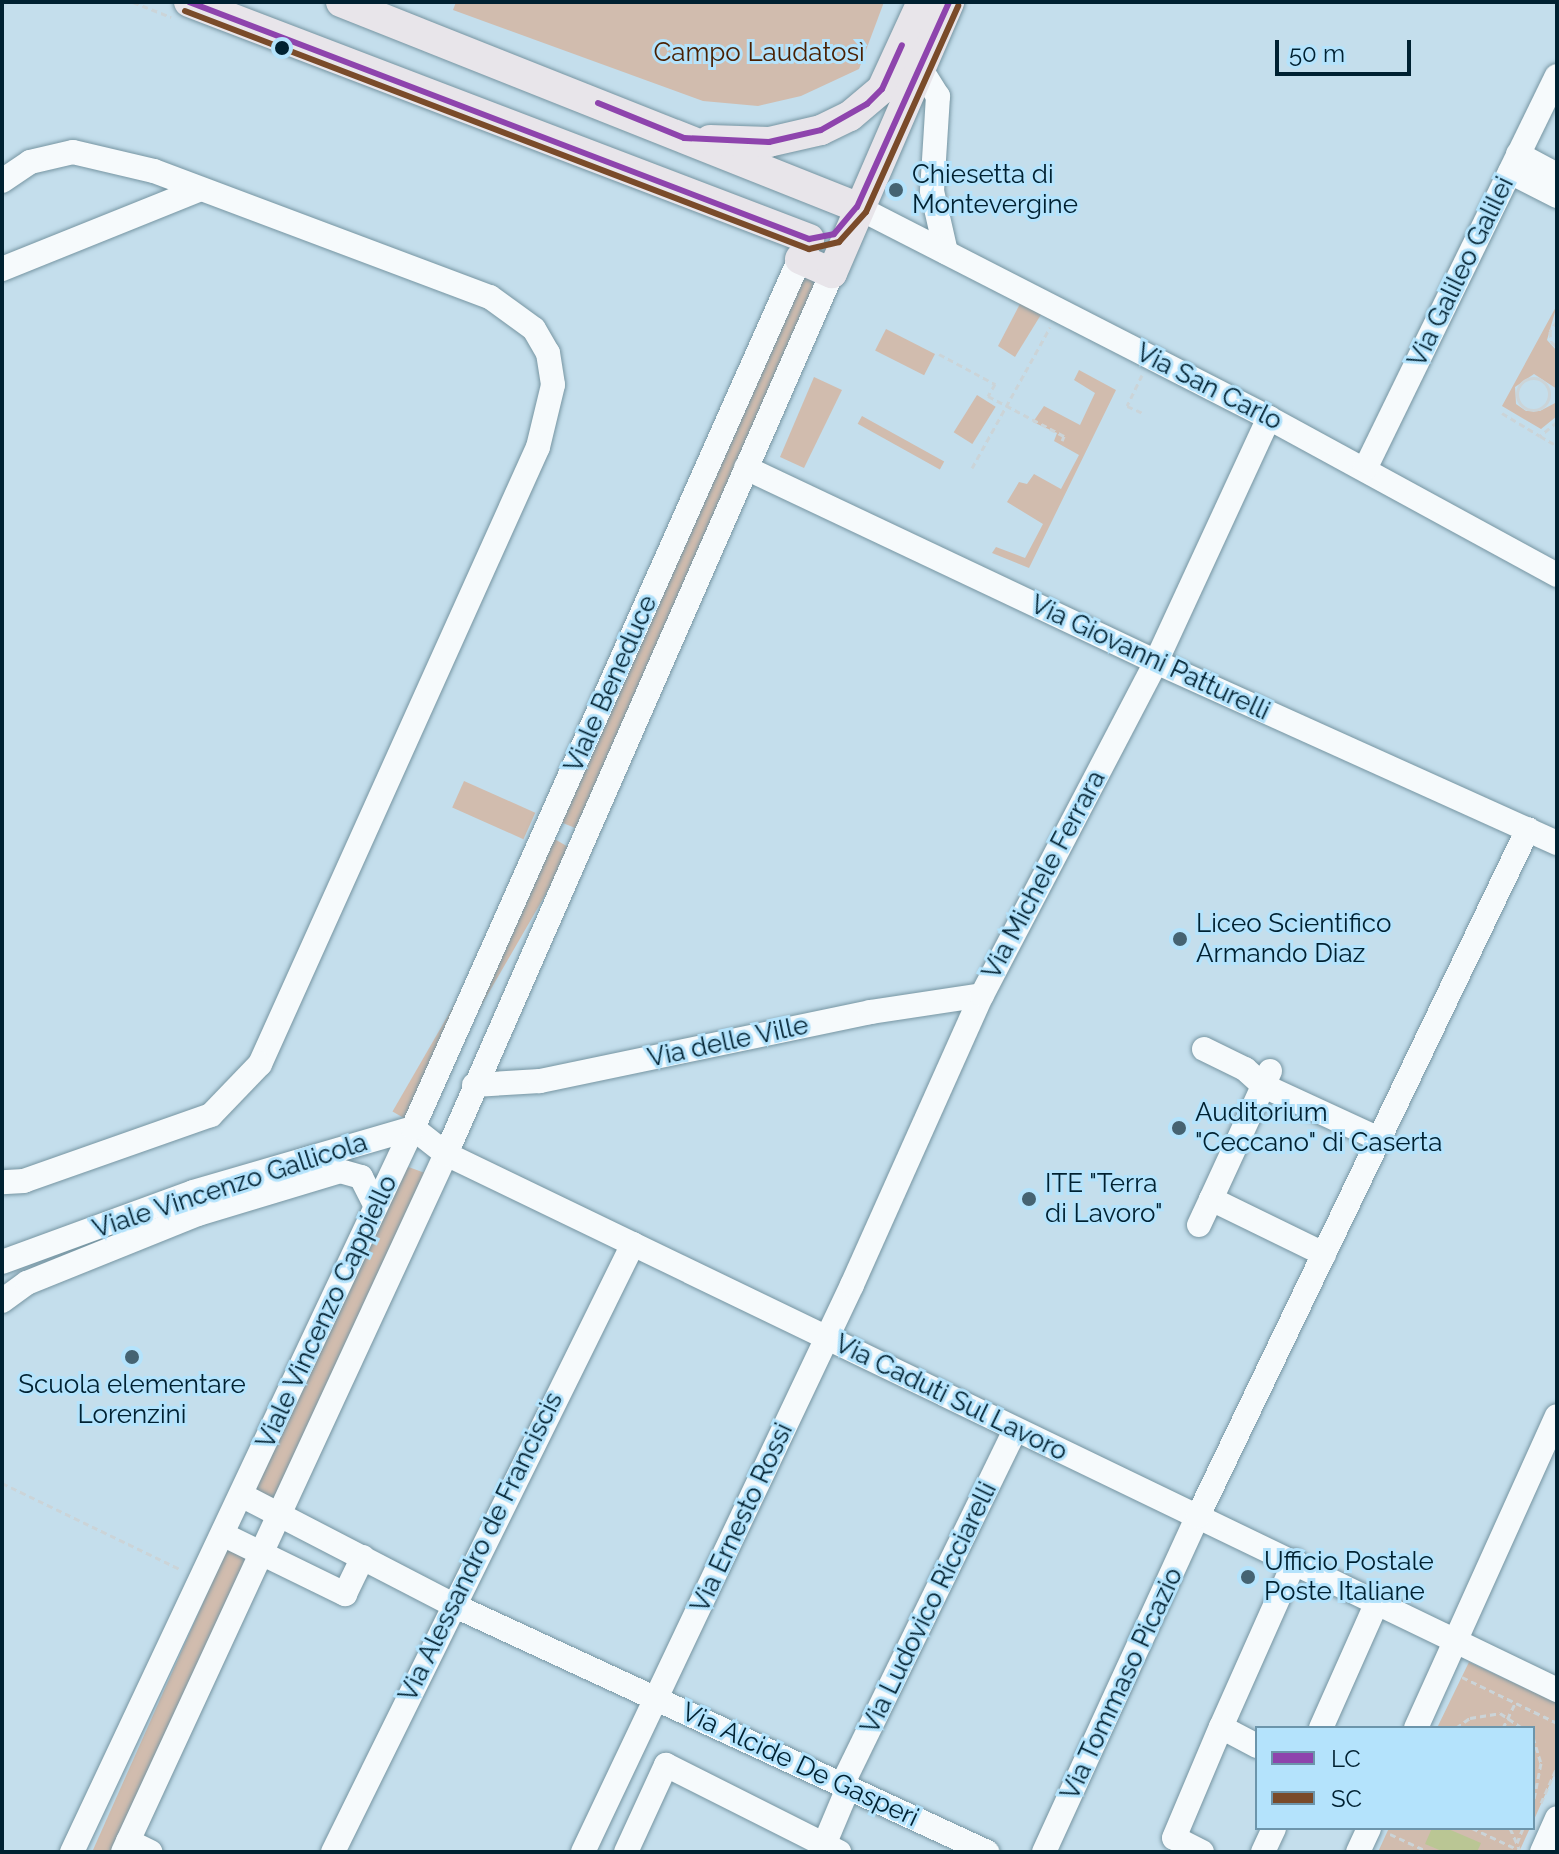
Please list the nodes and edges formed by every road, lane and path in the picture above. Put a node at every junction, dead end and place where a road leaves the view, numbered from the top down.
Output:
1 (189, 2) edge
2 (341, 2) edge
3 (922, 2) edge
4 (949, 2) edge
5 (435, 39) junction
6 (919, 66) junction
7 (1557, 76) edge
8 (417, 88) junction
9 (684, 138) junction
10 (1514, 163) junction
11 (1557, 175) edge
12 (2, 181) edge
13 (201, 189) junction
14 (818, 191) junction
15 (1557, 196) edge
16 (857, 207) junction
17 (804, 249) junction
18 (946, 252) junction
19 (2, 269) edge
20 (832, 273) junction
21 (1061, 310) junction
22 (1557, 321) edge
23 (1557, 346) edge
24 (939, 354) dead end
25 (1150, 357) junction
26 (1551, 395) junction
27 (1557, 396) edge
28 (1004, 404) junction
29 (1143, 413) dead end
30 (1502, 413) dead end
31 (1269, 418) junction
32 (1557, 422) edge
33 (1540, 436) junction
34 (1062, 441) dead end
35 (1557, 446) edge
36 (746, 468) junction
37 (972, 468) dead end
38 (1365, 469) junction
39 (1557, 575) edge
40 (1156, 662) junction
41 (546, 829) junction
42 (1528, 829) junction
43 (1557, 843) edge
44 (581, 845) junction
45 (982, 995) junction
46 (1204, 1049) dead end
47 (1267, 1078) junction
48 (474, 1085) junction
49 (413, 1128) junction
50 (1379, 1139) junction
51 (446, 1154) junction
52 (2, 1182) edge
53 (1211, 1199) junction
54 (375, 1204) junction
55 (1199, 1225) dead end
56 (633, 1244) junction
57 (1324, 1254) junction
58 (2, 1262) edge
59 (2, 1301) edge
60 (827, 1337) junction
61 (1557, 1416) edge
62 (1015, 1431) junction
63 (2, 1483) edge
64 (243, 1496) junction
65 (282, 1516) junction
66 (1198, 1516) junction
67 (224, 1535) junction
68 (264, 1555) junction
69 (363, 1557) junction
70 (1295, 1561) junction
71 (201, 1580) junction
72 (1377, 1602) junction
73 (451, 1604) junction
74 (1458, 1638) junction
75 (1444, 1668) junction
76 (1557, 1680) edge
77 (1557, 1690) edge
78 (657, 1699) junction
79 (1515, 1703) junction
80 (1509, 1717) junction
81 (1557, 1723) edge
82 (1322, 1726) edge
83 (1417, 1726) edge
84 (1459, 1726) edge
85 (1504, 1726) edge
86 (1520, 1726) edge
87 (1221, 1727) junction
88 (1535, 1744) edge
89 (1255, 1745) edge
90 (1557, 1767) edge
91 (845, 1786) junction
92 (1535, 1794) edge
93 (1548, 1813) edge
94 (1273, 1830) edge
95 (1378, 1830) edge
96 (1477, 1830) edge
97 (1511, 1830) edge
98 (1522, 1830) edge
99 (1517, 1844) junction
100 (125, 1846) edge
101 (831, 1848) edge
102 (1416, 1849) edge
103 (1529, 1851) edge
104 (72, 1852) edge
105 (151, 1852) edge
106 (333, 1852) edge
107 (583, 1852) edge
108 (626, 1852) edge
109 (987, 1852) edge
110 (1044, 1852) edge
111 (1202, 1852) edge
112 (1263, 1852) edge
113 (1358, 1852) edge
114 (1429, 1852) edge

1 - 8 main road
2 - 5 main road
3 - 9 main road
4 - 6 main road
5 - 8 main road
5 - 9 main road
6 - 16 main road
6 - 18 street
7 - 10 street, Via Galileo Galilei
8 - 17 main road
9 - 14 main road
10 - 11 street
10 - 15 street
10 - 38 street, Via Galileo Galilei
12 - 13 street
13 - 19 street
13 - 52 street
14 - 16 main road
14 - 17 main road
16 - 17 main road
16 - 18 street, Via San Carlo
16 - 20 main road
17 - 20 main road
17 - 41 street, Viale Beneduce
18 - 21 street, Via San Carlo
20 - 36 street, Viale Beneduce
21 - 25 street, Via San Carlo
21 - 28 path
22 - 23 path
24 - 28 path
25 - 29 path
25 - 31 street, Via San Carlo
26 - 26 path
26 - 27 path
28 - 34 path
28 - 37 path
30 - 33 path
31 - 38 street, Via San Carlo
31 - 40 street, Via Michele Ferrara
32 - 33 path
33 - 35 path
36 - 40 street, Via Giovanni Patturelli
36 - 44 street, Viale Beneduce
38 - 39 street, Via San Carlo
40 - 42 street, Via Giovanni Patturelli
40 - 45 street, Via Michele Ferrara
41 - 44 street
41 - 49 street, Viale Beneduce
42 - 43 street, Via Giovanni Patturelli
42 - 50 street, Via Tommaso Picazio
44 - 48 street, Viale Beneduce
45 - 48 street, Via delle Ville
45 - 60 street, Via Michele Ferrara
46 - 47 street
47 - 50 street
47 - 53 street
48 - 51 street, Viale Beneduce
49 - 51 street, Via Caduti Sul Lavoro
49 - 54 street, Viale Vincenzo Cappiello
49 - 58 street, Viale Vincenzo Gallicola
50 - 57 street, Via Tommaso Picazio
51 - 56 street, Via Caduti Sul Lavoro
51 - 65 street, Viale Vincenzo Cappiello
53 - 55 street
53 - 57 street
54 - 59 street, Viale Vincenzo Gallicola
54 - 64 street, Viale Vincenzo Cappiello
56 - 60 street, Via Caduti Sul Lavoro
56 - 73 street, Via Alessandro de Franciscis
57 - 66 street, Via Tommaso Picazio
60 - 62 street, Via Caduti Sul Lavoro
60 - 78 street, Via Ernesto Rossi
61 - 74 street
62 - 66 street, Via Caduti Sul Lavoro
62 - 91 street, Via Ludovico Ricciarelli
63 - 71 path
64 - 65 street
64 - 67 street, Viale Vincenzo Cappiello
65 - 68 street, Viale Vincenzo Cappiello
65 - 69 street, Via Alcide De Gasperi
66 - 70 street, Via Caduti Sul Lavoro
66 - 110 street, Via Tommaso Picazio
67 - 68 street
67 - 71 street, Viale Vincenzo Cappiello
68 - 69 street
68 - 100 street, Viale Vincenzo Cappiello
69 - 73 street, Via Alcide De Gasperi
70 - 72 street, Via Caduti Sul Lavoro
70 - 87 street
71 - 104 street, Viale Vincenzo Cappiello
72 - 74 street, Via Caduti Sul Lavoro
72 - 82 street
73 - 78 street, Via Alcide De Gasperi
73 - 106 street, Via Alessandro de Franciscis
74 - 75 street
74 - 76 street
74 - 77 street
75 - 79 path
75 - 83 street
78 - 91 street, Via Alcide De Gasperi
78 - 107 street, Via Ernesto Rossi
79 - 80 path
79 - 81 path
80 - 84 path
80 - 85 path
80 - 86 path
87 - 89 street
87 - 111 street
88 - 92 path
90 - 93 path
91 - 101 street, Via Ludovico Ricciarelli
91 - 109 street, Via Alcide De Gasperi
93 - 103 street
94 - 112 street
95 - 102 path
95 - 113 street
96 - 103 path
97 - 99 path
98 - 99 path
99 - 103 path
100 - 105 street
101 - 108 street
102 - 114 path

